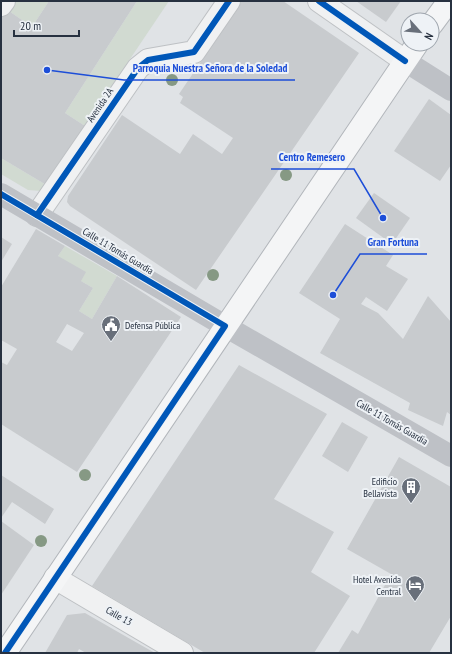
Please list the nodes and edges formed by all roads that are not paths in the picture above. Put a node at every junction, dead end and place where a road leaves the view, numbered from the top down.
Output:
1 (4, 1) edge
2 (229, 1) edge
3 (319, 1) edge
4 (448, 1) edge
5 (1, 5) edge
6 (440, 12) edge
7 (400, 46) edge
8 (411, 52) edge
9 (451, 90) edge
10 (1, 194) edge
11 (37, 215) junction
12 (225, 326) junction
13 (451, 456) edge
14 (55, 578) junction
15 (5, 653) edge
16 (182, 653) edge

1 - 5 street
2 - 11 street, Avenida 2A
3 - 7 street
4 - 6 highway
8 - 9 street
8 - 12 highway
10 - 11 street, Calle 11 Tomás Guardia
11 - 12 street, Calle 11 Tomás Guardia
12 - 13 street, Calle 11 Tomás Guardia
12 - 14 highway
14 - 15 highway
14 - 16 street, Calle 13

